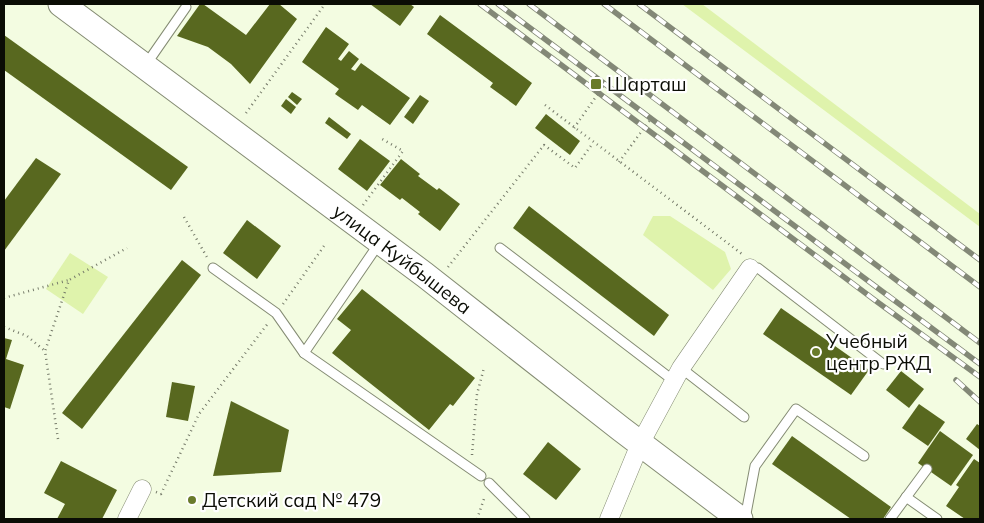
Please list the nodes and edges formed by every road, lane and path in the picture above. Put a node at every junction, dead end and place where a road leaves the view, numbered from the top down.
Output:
1 (61, 4) edge
2 (325, 4) edge
3 (186, 6) dead end
4 (145, 66) junction
5 (607, 81) dead end
6 (545, 106) dead end
7 (246, 113) dead end
8 (653, 116) dead end
9 (574, 128) junction
10 (382, 139) dead end
11 (593, 143) junction
12 (619, 162) junction
13 (363, 205) dead end
14 (184, 217) dead end
15 (380, 242) junction
16 (324, 246) dead end
17 (128, 248) dead end
18 (500, 248) dead end
19 (213, 268) joint
20 (448, 268) dead end
21 (750, 268) junction
22 (69, 280) junction
23 (4, 298) edge
24 (276, 313) junction
25 (4, 326) edge
26 (45, 351) junction
27 (304, 354) junction
28 (883, 364) dead end
29 (484, 368) dead end
30 (678, 375) junction
31 (744, 417) dead end
32 (58, 439) dead end
33 (640, 444) junction
34 (864, 456) dead end
35 (927, 469) dead end
36 (471, 470) junction
37 (481, 476) dead end
38 (489, 483) joint
39 (142, 489) joint
40 (906, 497) junction
41 (127, 519) edge
42 (476, 519) edge
43 (525, 519) edge
44 (609, 519) edge
45 (740, 519) edge
46 (745, 519) edge
47 (890, 519) edge
48 (937, 519) edge

1 - 4 street, улица Куйбышева
2 - 7 path
3 - 4 lane
4 - 15 street, улица Куйбышева
5 - 9 path
6 - 9 path
8 - 12 path
9 - 11 path
10 - 13 path
11 - 12 path
11 - 20 path
12 - 21 path
14 - 19 path
15 - 27 lane
15 - 33 street, улица Куйбышева
16 - 24 path
17 - 22 path
18 - 30 lane
19 - 24 lane
21 - 28 lane
21 - 30 street
22 - 23 path
22 - 26 path
24 - 27 lane
24 - 39 path
25 - 26 path
26 - 32 path
27 - 36 lane
29 - 36 path
30 - 31 lane
30 - 33 street
33 - 44 street
33 - 45 street, улица Куйбышева
34 - 46 lane
35 - 40 lane
36 - 37 lane
38 - 42 path
38 - 43 lane
39 - 41 street
40 - 47 lane
40 - 48 lane

